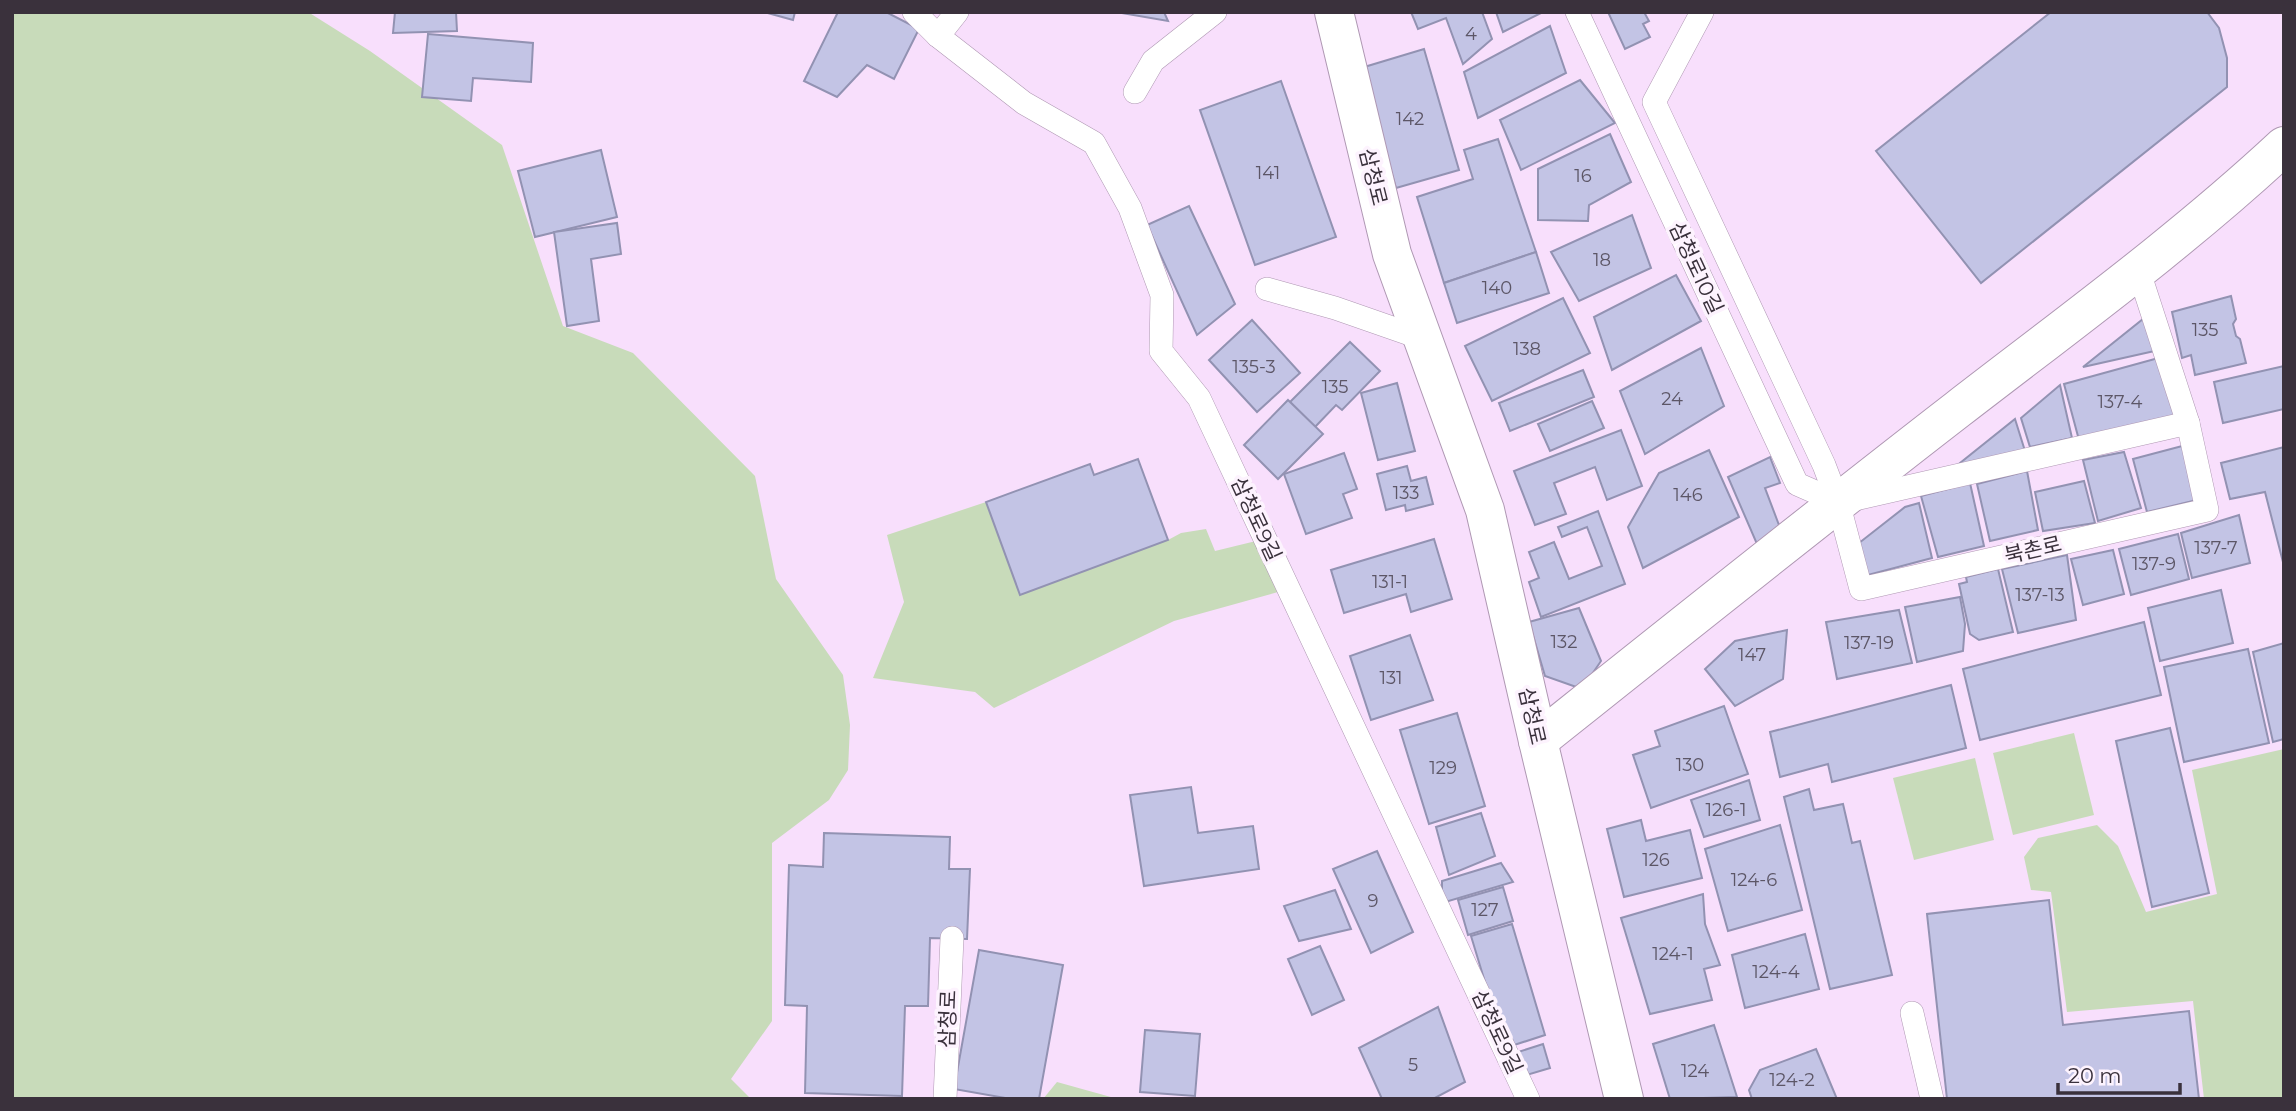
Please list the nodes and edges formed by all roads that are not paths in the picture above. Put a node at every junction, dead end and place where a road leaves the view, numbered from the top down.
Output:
1 (914, 12) edge
2 (957, 12) edge
3 (1216, 12) edge
4 (1334, 12) edge
5 (1577, 12) edge
6 (1702, 12) edge
7 (939, 36) junction
8 (1135, 92) dead end
9 (2284, 146) edge
10 (2138, 269) junction
11 (1268, 289) dead end
12 (1424, 339) junction
13 (2188, 423) junction
14 (1838, 502) junction
15 (1538, 741) junction
16 (951, 939) dead end
17 (1912, 1013) dead end
18 (945, 1099) edge
19 (1528, 1099) edge
20 (1624, 1099) edge
21 (1932, 1099) edge

1 - 7 lane, 삼청로9길
2 - 7 lane
3 - 8 lane
4 - 12 street, 삼청로
5 - 14 lane, 삼청로10길
6 - 14 lane
7 - 19 lane, 삼청로9길
9 - 10 street
10 - 13 lane, 북촌로
10 - 14 street
11 - 12 lane
12 - 15 street, 삼청로
13 - 14 lane
13 - 14 lane, 북촌로
14 - 15 street
15 - 20 street, 삼청로
16 - 18 lane, 삼청로
17 - 21 lane

